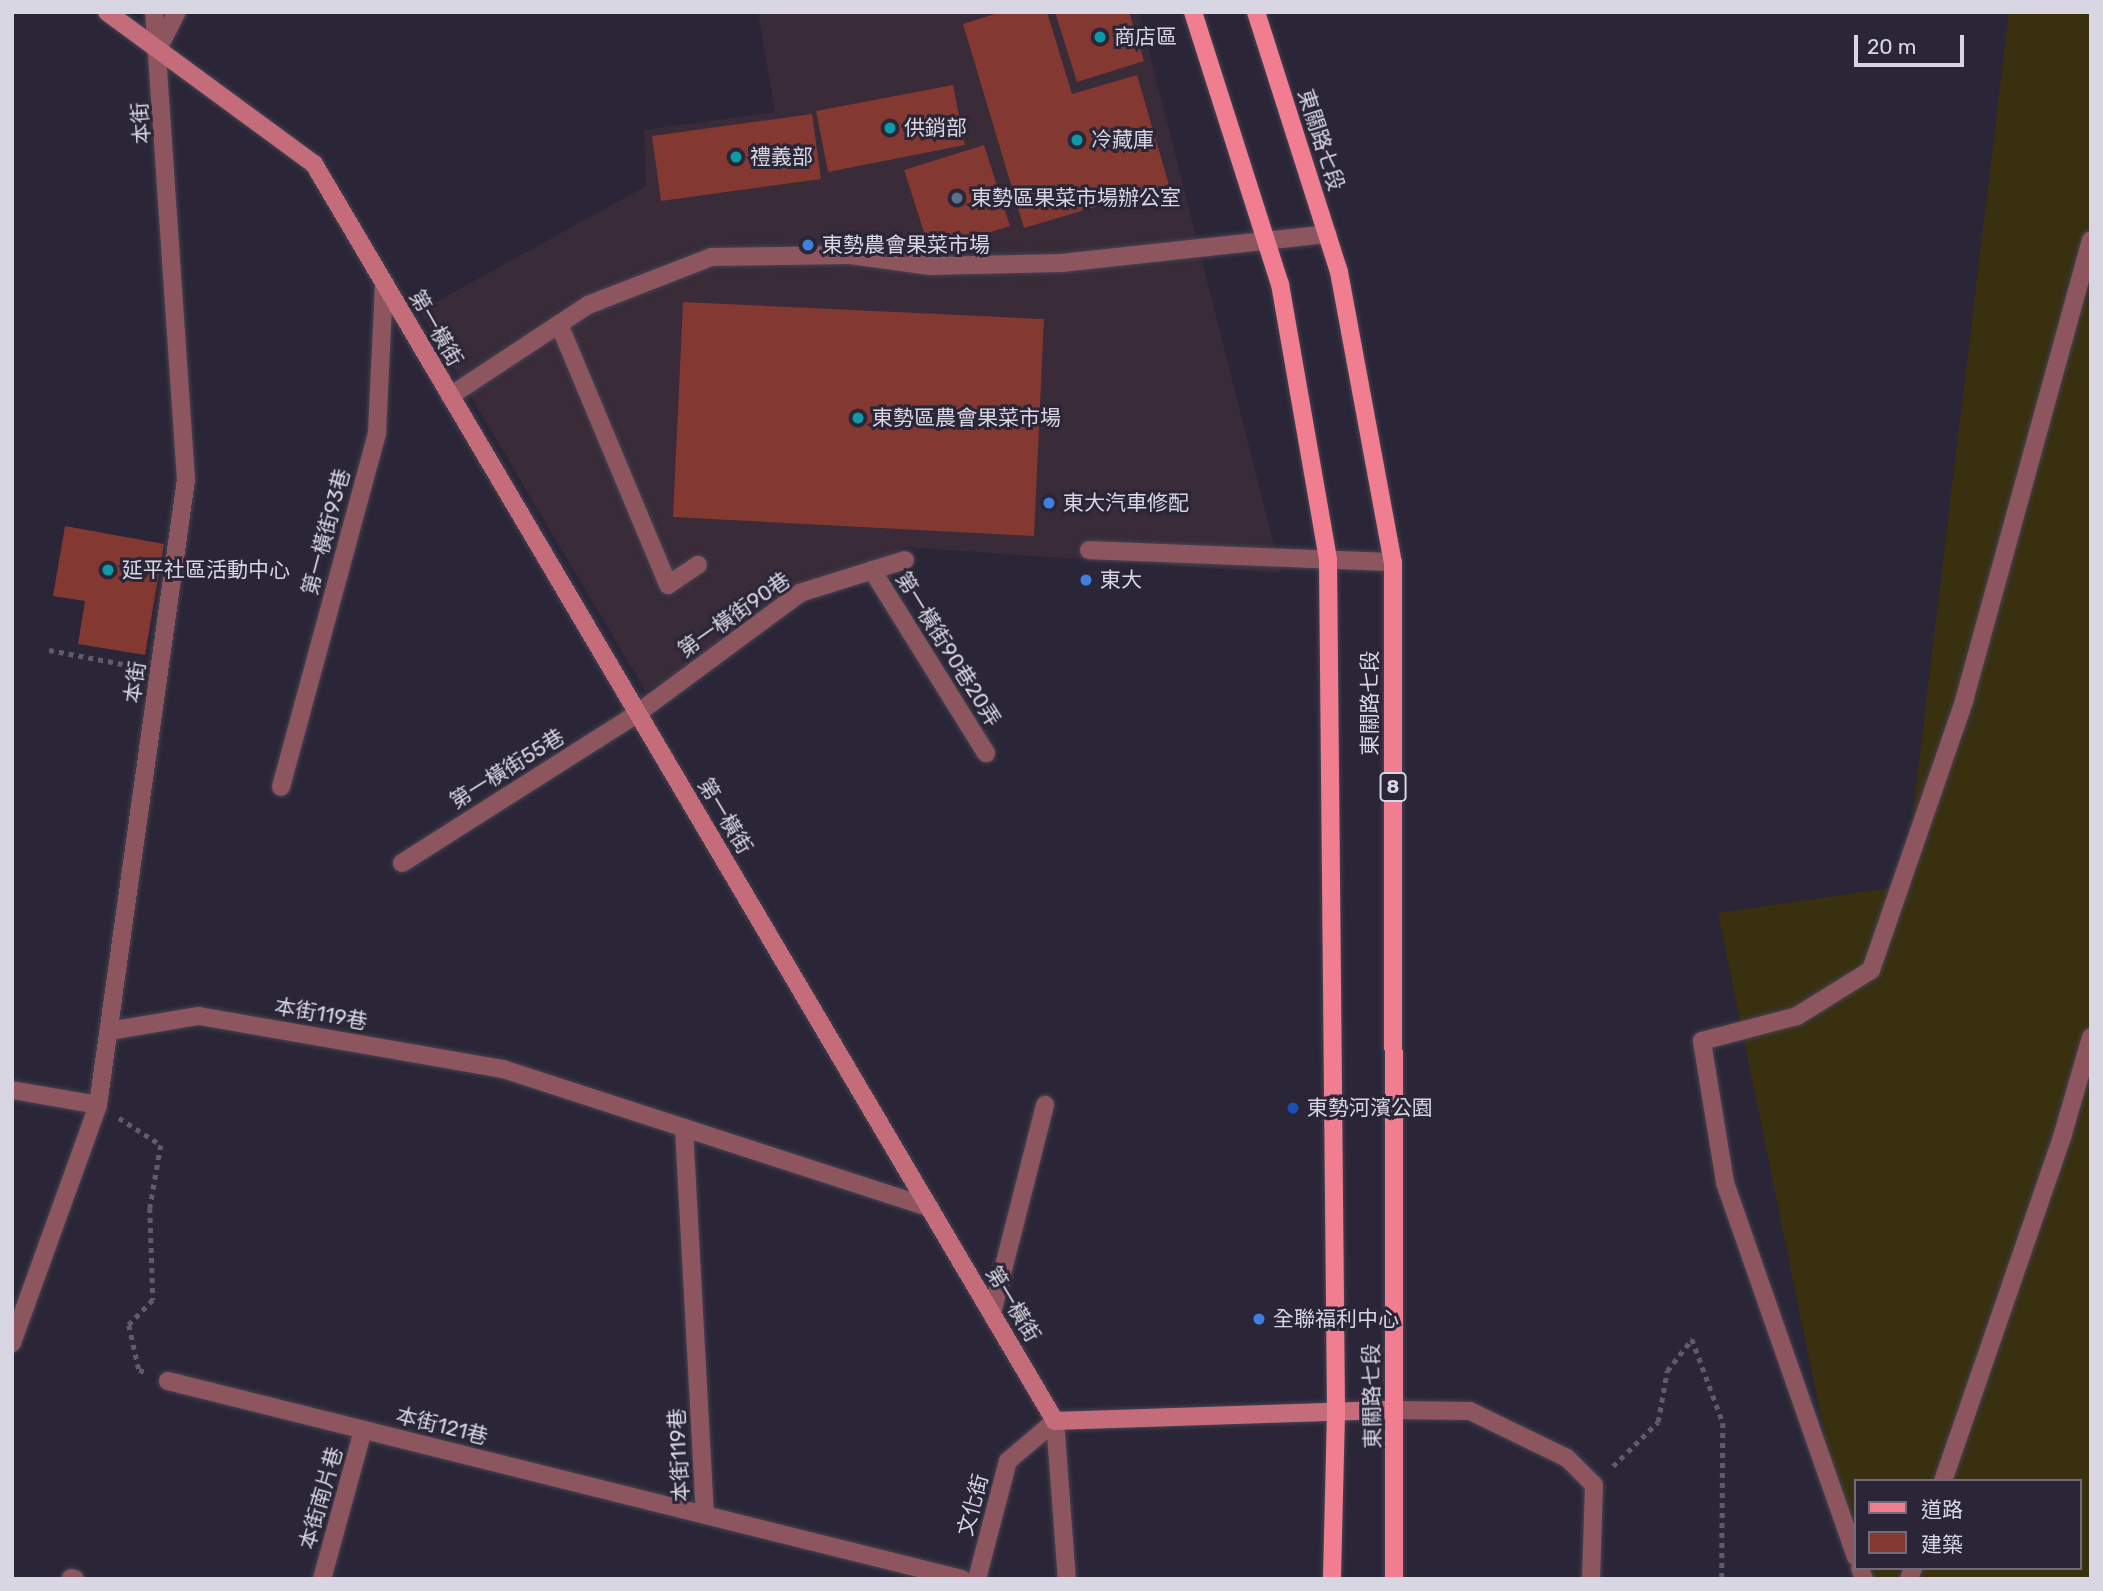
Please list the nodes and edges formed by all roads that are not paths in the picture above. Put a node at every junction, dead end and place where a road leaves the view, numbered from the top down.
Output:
1 (107, 12) edge
2 (154, 12) edge
3 (177, 12) edge
4 (1193, 12) edge
5 (1256, 12) edge
6 (159, 47) junction
7 (1327, 234) junction
8 (2091, 240) edge
9 (1266, 242) junction
10 (384, 284) junction
11 (559, 324) junction
12 (450, 396) junction
13 (1089, 551) dead end
14 (905, 560) dead end
15 (1328, 560) junction
16 (1393, 562) junction
17 (698, 565) dead end
18 (872, 570) junction
19 (638, 713) junction
20 (986, 752) dead end
21 (281, 787) dead end
22 (402, 863) dead end
23 (109, 1031) junction
24 (2091, 1037) edge
25 (12, 1090) edge
26 (98, 1105) junction
27 (1045, 1105) dead end
28 (684, 1128) junction
29 (930, 1208) junction
30 (992, 1313) junction
31 (12, 1343) edge
32 (168, 1381) road end
33 (1393, 1410) junction
34 (1336, 1413) junction
35 (1055, 1421) junction
36 (363, 1430) junction
37 (1944, 1479) edge
38 (705, 1514) junction
39 (1854, 1551) edge
40 (322, 1579) edge
41 (962, 1579) edge
42 (977, 1579) edge
43 (1067, 1579) edge
44 (1332, 1579) edge
45 (1394, 1579) edge
46 (1591, 1579) edge

1 - 6 street, 第一橫街
2 - 6 street, 本街
3 - 6 street
4 - 9 main road, 東關路七段
5 - 7 main road, 東關路七段 / 8
6 - 10 street, 第一橫街
6 - 23 street, 本街
7 - 9 street
7 - 16 main road, 東關路七段 / 8
8 - 39 street
9 - 11 street
9 - 15 main road, 東關路七段
10 - 12 street, 第一橫街
10 - 21 street, 第一橫街93巷
11 - 12 street
11 - 17 street
12 - 19 street, 第一橫街
13 - 15 street
14 - 18 street, 第一橫街90巷
15 - 16 street
15 - 34 main road, 東關路七段
16 - 33 main road, 東關路七段 / 8
18 - 19 street, 第一橫街90巷
18 - 20 street, 第一橫街90巷20弄
19 - 22 street, 第一橫街55巷
19 - 29 street, 第一橫街
23 - 26 street, 本街
23 - 28 street, 本街119巷
24 - 37 street
25 - 26 street
26 - 31 street, 本街
27 - 30 street
28 - 29 street, 本街119巷
28 - 38 street, 本街119巷
29 - 30 street, 第一橫街
30 - 35 street, 第一橫街
32 - 36 street, 本街121巷
33 - 34 street
33 - 45 main road, 東關路七段 / 8
33 - 46 street
34 - 35 street
34 - 44 main road, 東關路七段
35 - 42 street, 文化街
35 - 43 street
36 - 38 street, 本街121巷
36 - 40 street, 本街南片巷
38 - 41 street, 本街119巷

